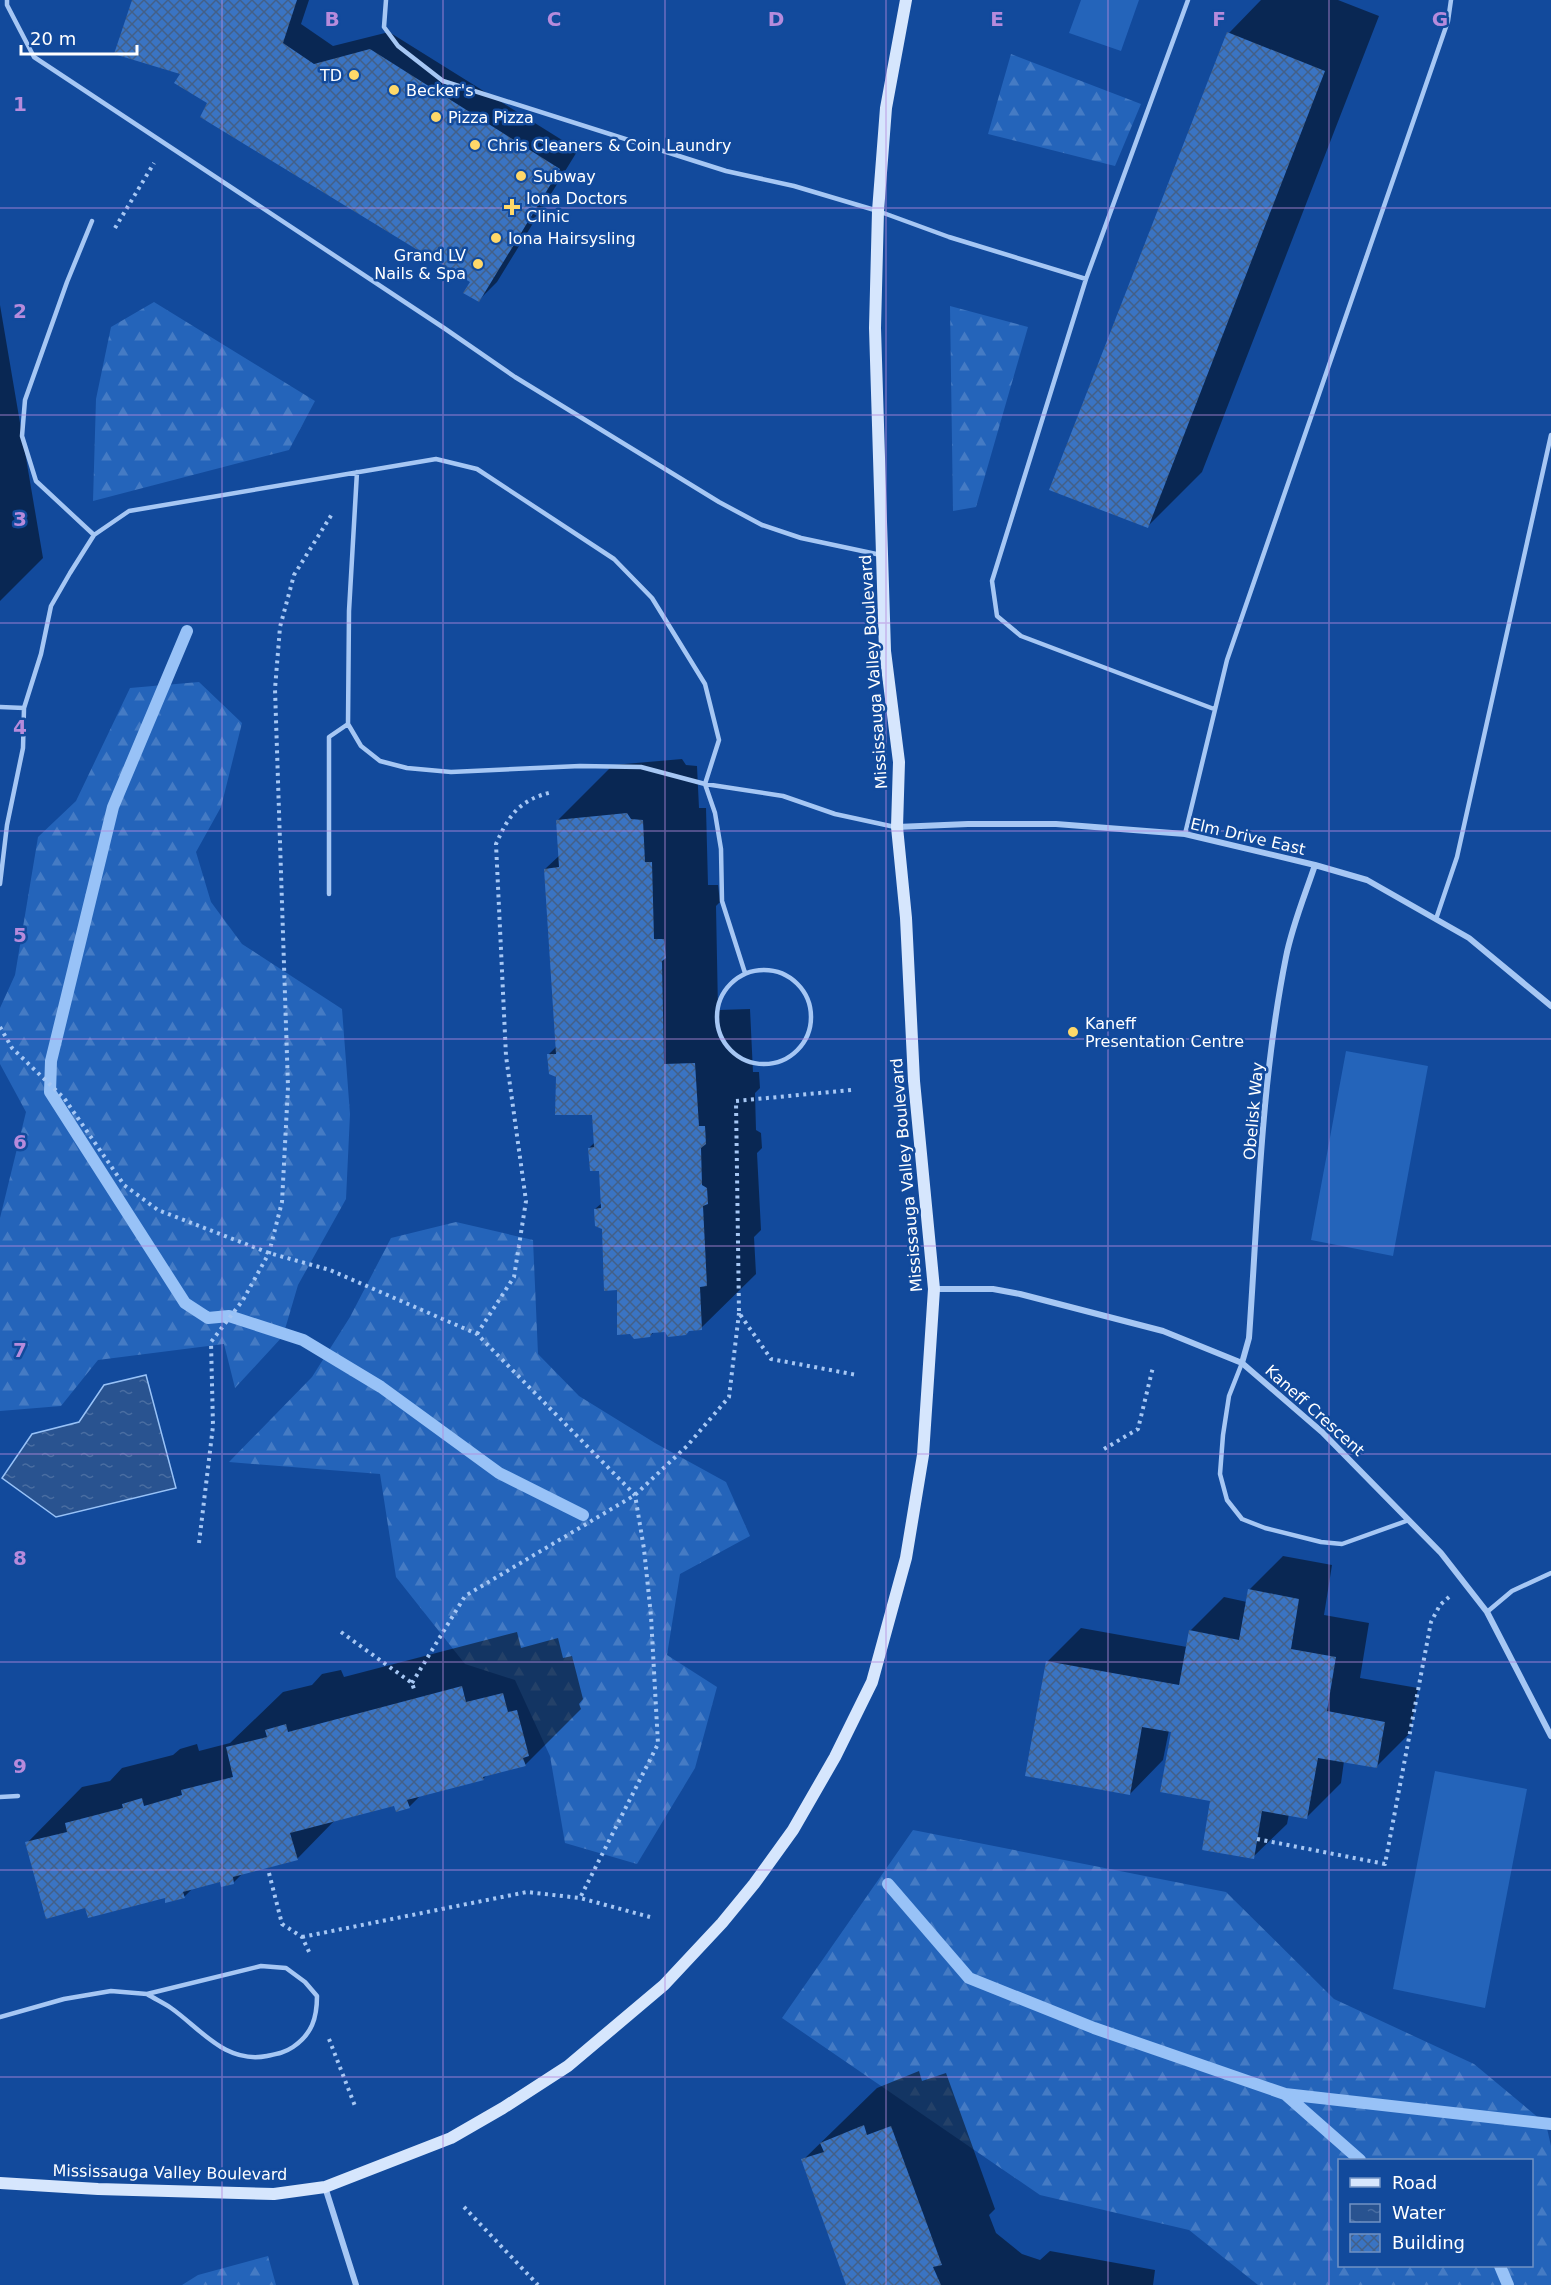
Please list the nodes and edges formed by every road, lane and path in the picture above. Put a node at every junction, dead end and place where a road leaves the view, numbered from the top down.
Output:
1 (6, 0) edge
2 (386, 0) edge
3 (906, 0) edge
4 (1188, 0) edge
5 (1451, 0) edge
6 (165, 144) junction
7 (878, 211) junction
8 (92, 221) dead end
9 (112, 234) dead end
10 (1086, 279) junction
11 (1551, 435) edge
12 (357, 472) junction
13 (333, 512) dead end
14 (94, 536) junction
15 (881, 555) junction
16 (0, 707) edge
17 (24, 708) junction
18 (1214, 709) junction
19 (348, 724) junction
20 (705, 784) junction
21 (562, 789) dead end
22 (897, 827) junction
23 (1185, 834) junction
24 (1315, 865) junction
25 (0, 884) edge
26 (329, 894) dead end
27 (1436, 919) junction
28 (745, 973) junction
29 (1551, 1005) edge
30 (0, 1027) edge
31 (851, 1090) dead end
32 (269, 1253) junction
33 (934, 1289) junction
34 (739, 1313) junction
35 (477, 1334) junction
36 (1242, 1363) junction
37 (1154, 1367) dead end
38 (857, 1375) dead end
39 (1104, 1449) dead end
40 (635, 1496) junction
41 (1409, 1520) junction
42 (199, 1543) dead end
43 (1551, 1573) edge
44 (1464, 1583) junction
45 (1487, 1612) junction
46 (341, 1632) dead end
47 (412, 1683) junction
48 (415, 1692) dead end
49 (1551, 1736) edge
50 (18, 1796) dead end
51 (0, 1797) edge
52 (1257, 1839) dead end
53 (580, 1898) junction
54 (650, 1917) dead end
55 (302, 1937) dead end
56 (147, 1994) junction
57 (0, 2017) edge
58 (0, 2183) edge
59 (325, 2187) junction
60 (464, 2207) dead end
61 (356, 2285) edge
62 (537, 2285) edge

1 - 6 lane
2 - 7 lane
3 - 7 street, Mississauga Valley Boulevard
4 - 10 lane
5 - 18 lane
6 - 9 path
6 - 15 lane
7 - 10 lane
7 - 15 street, Mississauga Valley Boulevard
8 - 14 lane
10 - 18 lane
11 - 27 lane
12 - 14 lane
12 - 19 lane
12 - 20 lane
13 - 32 path
14 - 17 lane
15 - 22 street, Mississauga Valley Boulevard
16 - 17 lane
17 - 25 lane
18 - 23 lane
19 - 20 lane
19 - 26 lane
20 - 22 lane
20 - 28 lane
21 - 35 path
22 - 23 street, Elm Drive East
22 - 33 street, Mississauga Valley Boulevard
23 - 24 street, Elm Drive East
24 - 27 street, Elm Drive East
24 - 36 street, Obelisk Way
27 - 29 street, Elm Drive East
28 - 28 lane
30 - 32 path
31 - 34 path
32 - 35 path
32 - 42 path
33 - 36 street, Kaneff Crescent
33 - 59 street, Mississauga Valley Boulevard
34 - 38 path
34 - 40 path
35 - 40 path
36 - 41 street, Kaneff Crescent
36 - 41 lane
37 - 39 path
40 - 47 path
40 - 53 path
41 - 44 street, Kaneff Crescent
43 - 45 lane
44 - 45 street, Kaneff Crescent
44 - 52 path
45 - 49 street, Kaneff Crescent
46 - 47 path
47 - 48 path
50 - 51 lane
53 - 54 path
53 - 55 path
56 - 56 lane
56 - 57 lane
58 - 59 street, Mississauga Valley Boulevard
59 - 61 street
60 - 62 path

